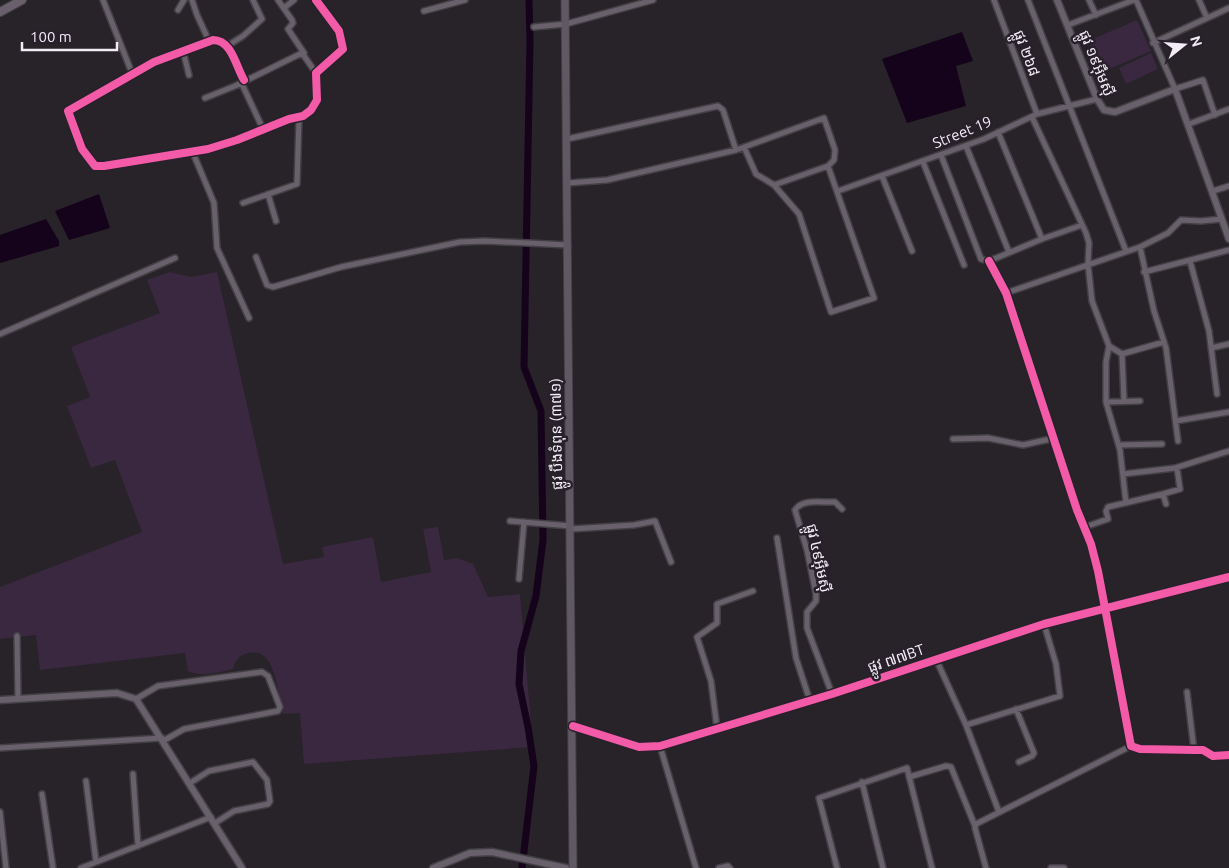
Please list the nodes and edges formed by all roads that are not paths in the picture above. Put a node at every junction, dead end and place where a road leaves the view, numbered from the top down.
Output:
1 (22, 0) edge
2 (103, 0) edge
3 (184, 0) edge
4 (192, 0) edge
5 (253, 0) edge
6 (278, 0) edge
7 (294, 0) edge
8 (316, 0) edge
9 (465, 0) edge
10 (565, 0) edge
11 (653, 0) edge
12 (994, 0) edge
13 (1028, 0) edge
14 (1057, 0) edge
15 (1089, 0) edge
16 (1135, 0) edge
17 (1199, 0) edge
18 (284, 8) junction
19 (1229, 8) edge
20 (178, 10) dead end
21 (424, 11) dead end
22 (0, 12) edge
23 (1096, 15) junction
24 (1207, 18) junction
25 (566, 24) junction
26 (1068, 25) junction
27 (534, 27) dead end
28 (209, 41) junction
29 (1153, 43) junction
30 (227, 46) junction
31 (183, 51) junction
32 (304, 53) junction
33 (132, 73) junction
34 (316, 74) junction
35 (189, 75) dead end
36 (243, 81) junction
37 (1175, 89) junction
38 (205, 98) dead end
39 (1097, 99) junction
40 (1070, 106) junction
41 (1229, 109) edge
42 (1035, 115) junction
43 (1215, 115) junction
44 (299, 118) junction
45 (1189, 124) junction
46 (263, 129) junction
47 (998, 132) junction
48 (567, 139) junction
49 (966, 146) junction
50 (744, 147) junction
51 (736, 150) junction
52 (192, 153) junction
53 (941, 155) junction
54 (923, 162) junction
55 (828, 166) junction
56 (882, 176) junction
57 (568, 183) junction
58 (774, 186) junction
59 (1229, 186) edge
60 (838, 190) junction
61 (1213, 191) junction
62 (268, 194) junction
63 (243, 203) dead end
64 (1222, 219) junction
65 (276, 220) dead end
66 (1082, 225) junction
67 (1042, 238) junction
68 (1229, 239) edge
69 (568, 245) junction
70 (1140, 246) junction
71 (1229, 250) edge
72 (912, 251) dead end
73 (1126, 251) junction
74 (1009, 252) junction
75 (256, 257) dead end
76 (175, 258) dead end
77 (1190, 260) junction
78 (989, 261) junction
79 (1088, 264) junction
80 (964, 265) dead end
81 (1144, 272) junction
82 (1006, 293) junction
83 (248, 318) dead end
84 (0, 334) edge
85 (1164, 342) junction
86 (1229, 344) edge
87 (1109, 346) junction
88 (1211, 348) junction
89 (1122, 354) junction
90 (1218, 394) dead end
91 (1124, 401) junction
92 (1140, 401) dead end
93 (1106, 402) junction
94 (1229, 412) edge
95 (1176, 421) junction
96 (1055, 438) junction
97 (953, 439) dead end
98 (1178, 441) dead end
99 (1162, 444) dead end
100 (1119, 446) junction
101 (1229, 451) edge
102 (1177, 468) junction
103 (1123, 474) junction
104 (1163, 494) junction
105 (1126, 503) junction
106 (1166, 504) dead end
107 (842, 509) dead end
108 (510, 521) dead end
109 (524, 522) junction
110 (571, 527) junction
111 (1085, 527) junction
112 (777, 538) dead end
113 (671, 562) dead end
114 (1229, 577) edge
115 (519, 579) dead end
116 (753, 591) dead end
117 (1105, 607) junction
118 (1044, 624) junction
119 (17, 636) dead end
120 (936, 659) junction
121 (1187, 692) dead end
122 (832, 694) junction
123 (18, 699) junction
124 (136, 699) junction
125 (0, 700) edge
126 (810, 701) junction
127 (1016, 710) junction
128 (966, 725) junction
129 (573, 726) junction
130 (717, 728) junction
131 (162, 740) junction
132 (660, 746) junction
133 (1131, 746) junction
134 (0, 748) edge
135 (1194, 750) junction
136 (1229, 755) edge
137 (1019, 762) dead end
138 (133, 774) dead end
139 (909, 777) junction
140 (86, 781) dead end
141 (862, 782) junction
142 (190, 784) junction
143 (42, 794) dead end
144 (0, 812) edge
145 (999, 812) junction
146 (213, 820) junction
147 (975, 826) junction
148 (138, 846) junction
149 (2, 851) edge
150 (96, 862) junction
151 (6, 868) edge
152 (52, 868) edge
153 (81, 868) edge
154 (242, 868) edge
155 (433, 868) edge
156 (566, 868) edge
157 (573, 868) edge
158 (696, 868) edge
159 (719, 868) edge
160 (730, 868) edge
161 (837, 868) edge
162 (883, 868) edge
163 (932, 868) edge
164 (986, 868) edge
165 (1051, 868) edge
166 (1064, 868) edge

1 - 22 main road
2 - 33 street
3 - 20 street
4 - 28 street
5 - 30 street
6 - 18 street
7 - 18 street
8 - 34 street
9 - 21 street
10 - 25 main road, ផ្លូវ បឹងទំពុន (៣៧១)
11 - 25 street
12 - 42 street, ផ្លូវ ២៦៨
13 - 40 street
14 - 26 street, ផ្លូវ ១៩អ៊ឹមស៊ី
15 - 23 street
16 - 23 street
16 - 29 street
17 - 24 street
18 - 32 street
19 - 24 street
23 - 26 street
24 - 29 street
25 - 27 street
25 - 48 main road, ផ្លូវ បឹងទំពុន (៣៧១)
26 - 39 street, ផ្លូវ ១៩អ៊ឹមស៊ី
28 - 30 street
28 - 31 street
29 - 37 street
30 - 36 street
31 - 33 street
31 - 35 street
32 - 34 street
32 - 36 street
33 - 52 street
34 - 44 street
36 - 38 street
36 - 46 street
37 - 39 street, ផ្លូវ ១៩អ៊ឹមស៊ី
37 - 43 street
37 - 45 street
39 - 40 street, Street 19
40 - 42 street, Street 19
40 - 73 street
41 - 43 street
42 - 47 street, Street 19
42 - 66 street, ផ្លូវ ២៦៨
43 - 45 street
44 - 46 street
44 - 62 street
45 - 61 street
46 - 52 street
47 - 49 street, Street 19
47 - 67 street
48 - 51 street
48 - 57 main road, ផ្លូវ បឹងទំពុន (៣៧១)
49 - 53 street, Street 19
49 - 74 street
50 - 51 street
50 - 55 street
50 - 58 street
51 - 57 street
52 - 83 street
53 - 54 street, Street 19
53 - 78 street
54 - 56 street, Street 19
54 - 80 street
55 - 58 street
55 - 60 street
56 - 60 street, Street 19
56 - 72 street
57 - 69 main road, ផ្លូវ បឹងទំពុន (៣៧១)
58 - 60 street
59 - 61 street
61 - 64 street
62 - 63 street
62 - 65 street
64 - 68 street
64 - 70 street
66 - 67 street
66 - 79 street, ផ្លូវ ២៦៨
67 - 74 street
69 - 75 street
69 - 110 main road, ផ្លូវ បឹងទំពុន (៣៧១)
70 - 73 street
70 - 81 street
71 - 77 street
73 - 79 street
74 - 78 street
76 - 84 street
77 - 81 street
77 - 88 street
78 - 82 street
79 - 82 street
79 - 87 street, ផ្លូវ ២៦៨
81 - 85 street
82 - 96 street
85 - 89 street
85 - 95 street
86 - 88 street
87 - 89 street
87 - 93 street
88 - 90 street
89 - 91 street
91 - 92 street
91 - 93 street
93 - 100 street
94 - 95 street
95 - 98 street
96 - 97 street
96 - 111 street
99 - 100 street
100 - 103 street
101 - 102 street
102 - 103 street
102 - 104 street
103 - 105 street
104 - 105 street
104 - 106 street
105 - 111 street
107 - 122 street, ផ្លូវ ៤៩អ៊ឹមស៊ី
108 - 109 street
109 - 110 street
109 - 115 street
110 - 113 street
110 - 129 main road, ផ្លូវ បឹងទំពុន (៣៧១)
111 - 117 street
112 - 126 street
114 - 117 street, ផ្លូវ ៧៧BT
116 - 130 street
117 - 118 street, ផ្លូវ ៧៧BT
117 - 133 street
118 - 120 street, ផ្លូវ ៧៧BT
118 - 127 street
119 - 123 street
120 - 122 street, ផ្លូវ ៧៧BT
120 - 128 street
121 - 135 street
122 - 126 street, ផ្លូវ ៧៧BT
123 - 124 street
123 - 125 street
124 - 131 street
124 - 131 street
126 - 130 street, ផ្លូវ ៧៧BT
127 - 128 street
127 - 137 street
128 - 145 street
129 - 132 street, ផ្លូវ ៧៧BT
129 - 157 main road, ផ្លូវ បឹងទំពុន (៣៧១)
130 - 132 street, ផ្លូវ ៧៧BT
131 - 134 street
131 - 142 street
132 - 158 street
133 - 135 street
133 - 145 street
135 - 136 street
138 - 148 street
139 - 141 street
139 - 147 street
139 - 163 street
140 - 150 street
141 - 161 street
141 - 162 street
142 - 146 street
142 - 146 street
143 - 152 street
144 - 149 street
145 - 147 street
146 - 148 street
146 - 154 street
147 - 164 street
148 - 150 street
149 - 151 street
150 - 153 street
155 - 156 street
159 - 160 street
165 - 166 street

